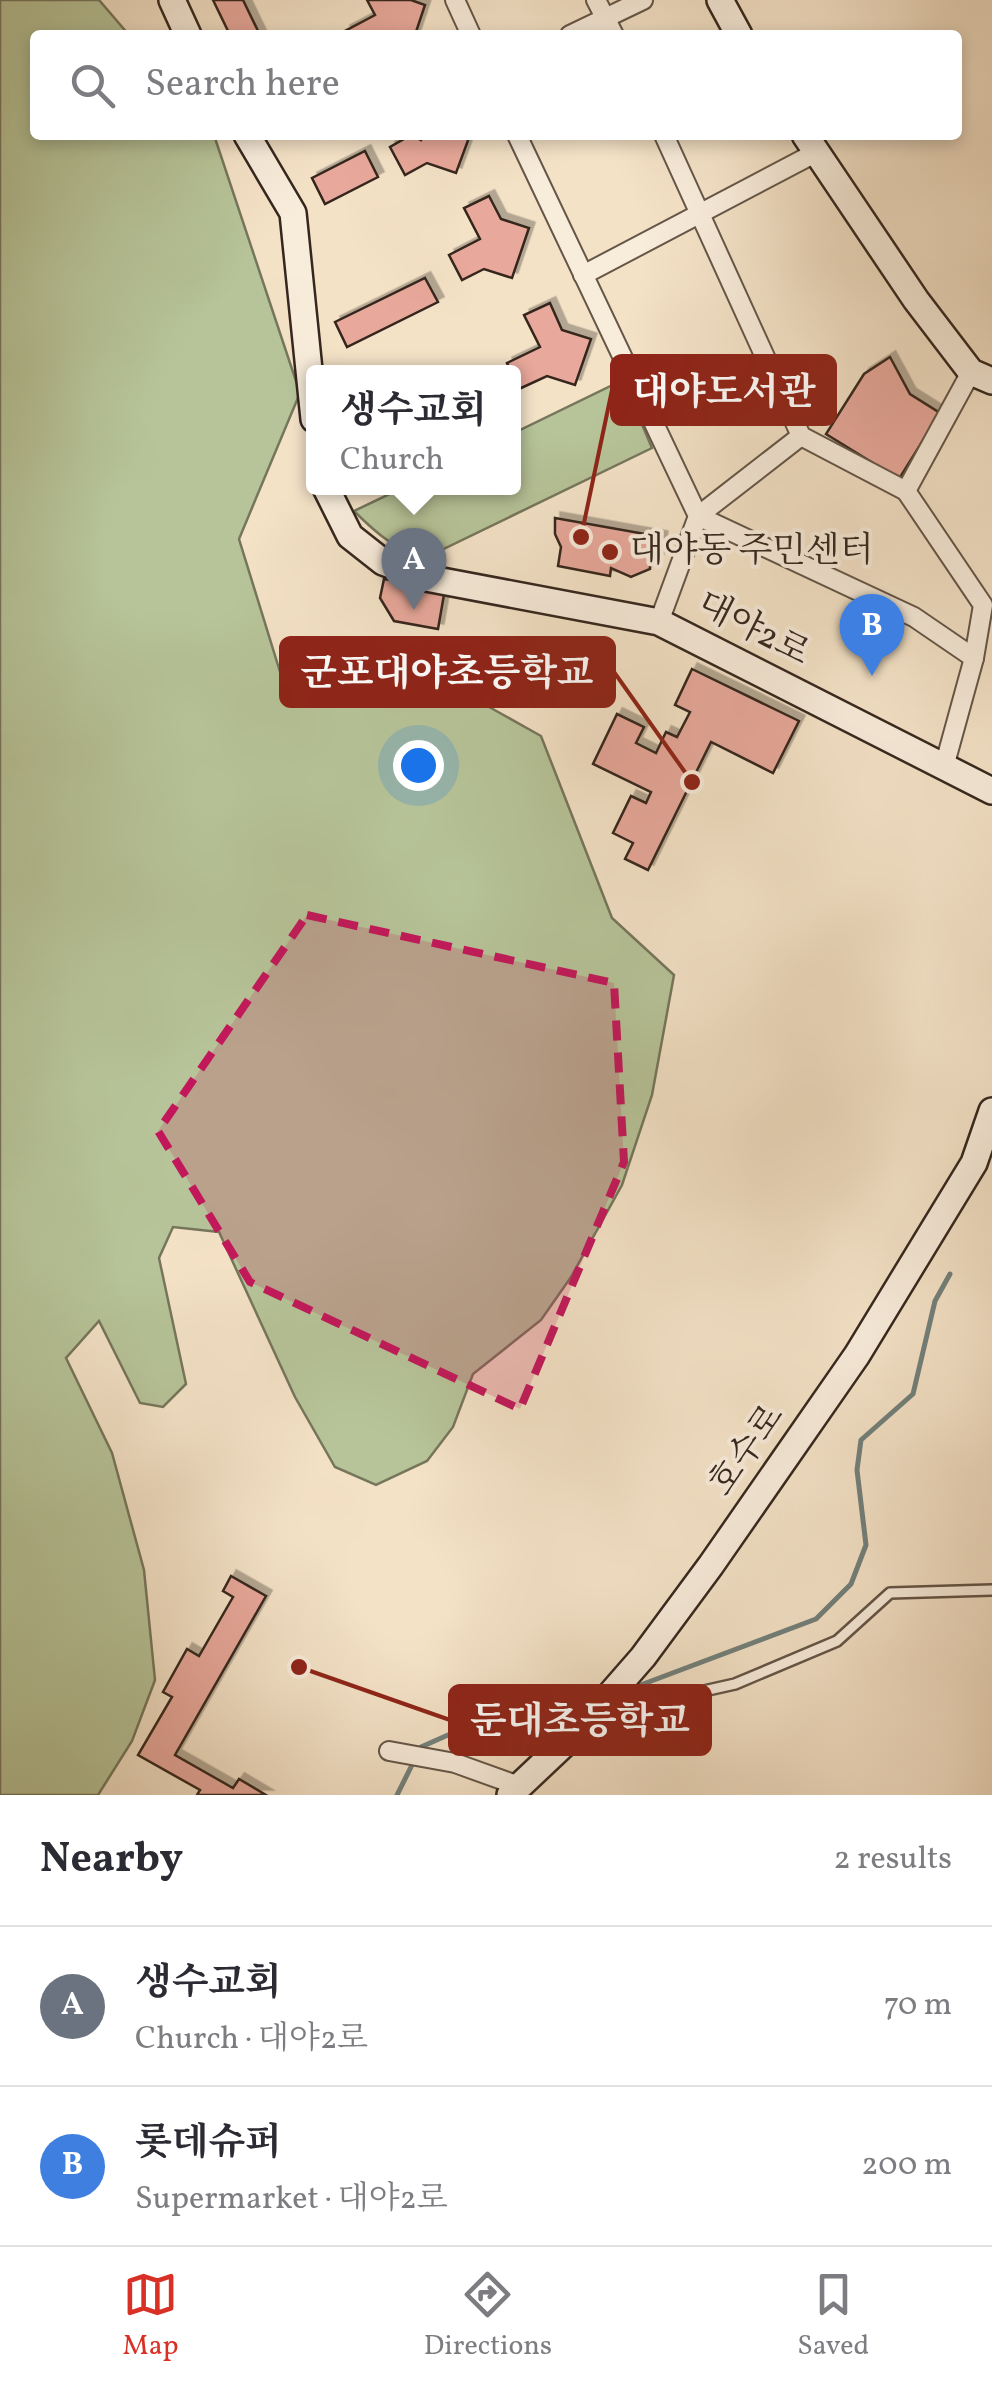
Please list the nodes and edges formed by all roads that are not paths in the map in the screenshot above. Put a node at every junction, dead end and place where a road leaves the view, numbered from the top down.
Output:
1 (172, 0) edge
2 (455, 0) edge
3 (643, 0) edge
4 (720, 0) edge
5 (600, 9) edge
6 (186, 30) edge
7 (469, 30) edge
8 (576, 30) edge
9 (735, 30) edge
10 (250, 140) edge
11 (519, 140) edge
12 (666, 140) edge
13 (811, 144) edge
14 (700, 214) junction
15 (583, 275) junction
16 (308, 365) edge
17 (982, 376) edge
18 (801, 436) junction
19 (906, 491) junction
20 (330, 495) edge
21 (698, 516) junction
22 (659, 622) junction
23 (974, 658) junction
24 (944, 767) junction
25 (992, 791) edge
26 (992, 1111) edge
27 (992, 1590) edge
28 (581, 1728) junction
29 (389, 1751) dead end
30 (514, 1790) edge

1 - 6 street
2 - 7 street
3 - 5 street
4 - 9 street
5 - 8 street
10 - 16 street
11 - 15 street
12 - 14 street
13 - 14 street
13 - 17 street
14 - 15 street
14 - 18 street
15 - 21 street
17 - 19 street
18 - 19 street
18 - 21 street
19 - 23 street
20 - 22 street, 대야2로
21 - 22 street
21 - 23 street
22 - 24 street, 대야2로
23 - 24 street
24 - 25 street, 대야2로
26 - 28 street, 호수로
27 - 28 lane
28 - 30 street, 호수로
29 - 30 street

